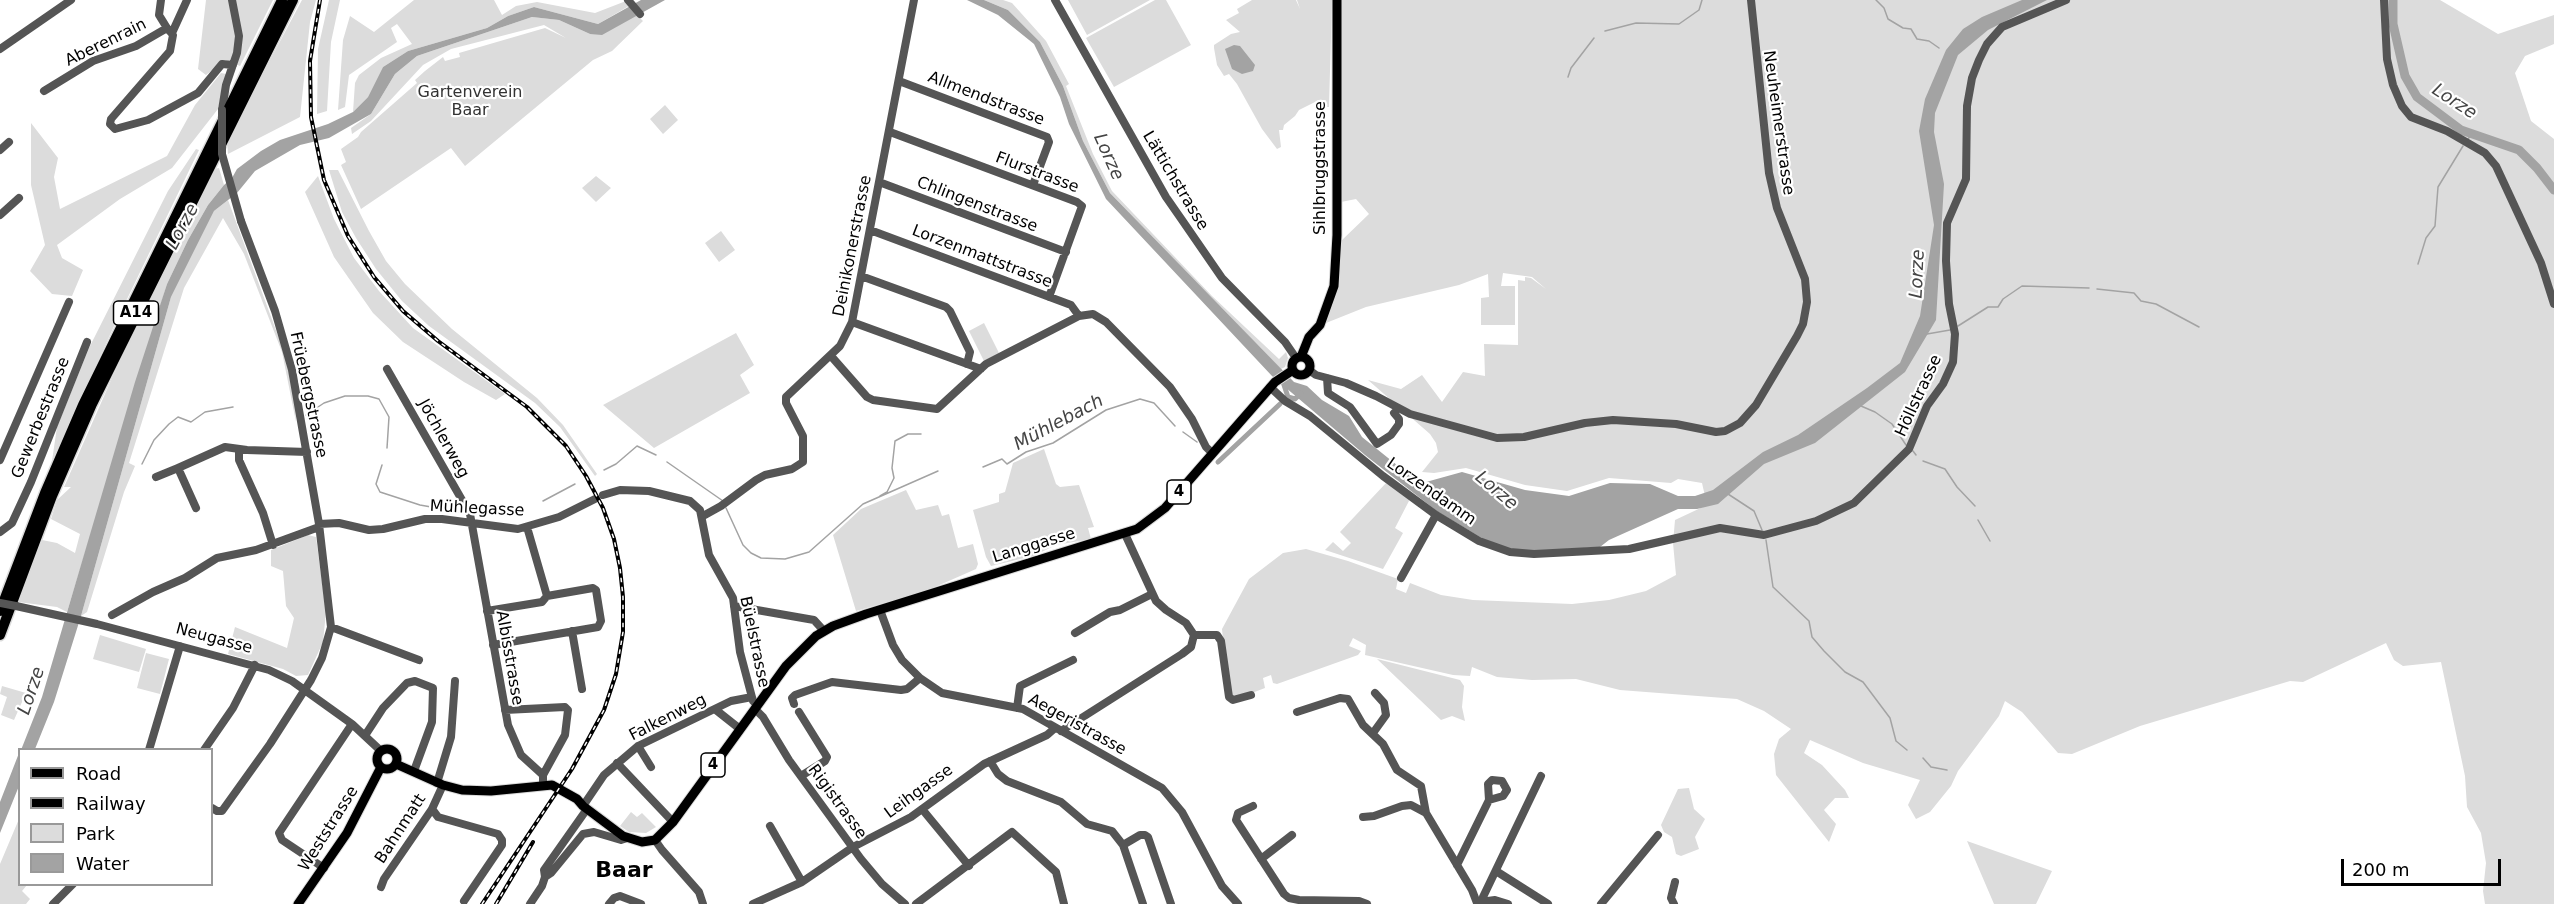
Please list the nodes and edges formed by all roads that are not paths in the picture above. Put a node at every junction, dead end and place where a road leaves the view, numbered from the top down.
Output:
1 (71, 0) edge
2 (161, 0) edge
3 (187, 0) edge
4 (232, 0) edge
5 (282, 0) edge
6 (293, 0) edge
7 (914, 0) edge
8 (1055, 0) edge
9 (1337, 0) edge
10 (1751, 0) edge
11 (2066, 0) edge
12 (2384, 0) edge
13 (628, 1) edge
14 (640, 14) dead end
15 (170, 31) junction
16 (0, 49) edge
17 (233, 65) junction
18 (899, 81) junction
19 (44, 91) dead end
20 (890, 132) junction
21 (9, 142) dead end
22 (0, 150) edge
23 (879, 182) junction
24 (1033, 185) junction
25 (19, 198) dead end
26 (0, 215) edge
27 (870, 230) junction
28 (1066, 252) junction
29 (861, 276) junction
30 (1049, 297) junction
31 (69, 302) dead end
32 (2554, 304) edge
33 (1079, 316) junction
34 (852, 322) junction
35 (1315, 332) junction
36 (87, 342) dead end
37 (1305, 344) junction
38 (1288, 346) junction
39 (831, 356) junction
40 (1301, 358) junction
41 (967, 364) junction
42 (387, 369) dead end
43 (981, 369) junction
44 (1309, 370) junction
45 (1290, 372) junction
46 (1327, 378) junction
47 (1272, 385) junction
48 (1394, 413) dead end
49 (238, 449) junction
50 (307, 452) junction
51 (1212, 453) junction
52 (0, 460) edge
53 (178, 468) junction
54 (156, 477) dead end
55 (196, 508) dead end
56 (1436, 515) junction
57 (703, 516) junction
58 (471, 523) junction
59 (319, 525) junction
60 (527, 527) junction
61 (1707, 530) joint
62 (0, 532) edge
63 (1125, 534) junction
64 (273, 545) junction
65 (1401, 578) dead end
66 (1152, 594) junction
67 (548, 596) junction
68 (0, 603) edge
69 (734, 606) junction
70 (880, 610) junction
71 (487, 611) junction
72 (0, 612) edge
73 (112, 615) dead end
74 (331, 627) junction
75 (572, 631) junction
76 (824, 631) junction
77 (1075, 633) dead end
78 (0, 635) edge
79 (1194, 635) junction
80 (493, 645) junction
81 (180, 646) junction
82 (419, 660) dead end
83 (1072, 660) dead end
84 (255, 665) junction
85 (920, 678) junction
86 (454, 681) dead end
87 (304, 689) junction
88 (582, 689) dead end
89 (1375, 693) dead end
90 (1251, 695) dead end
91 (755, 704) junction
92 (794, 704) dead end
93 (1017, 708) junction
94 (505, 710) junction
95 (716, 710) junction
96 (799, 712) dead end
97 (1297, 712) dead end
98 (352, 723) junction
99 (740, 729) junction
100 (1058, 730) junction
101 (1373, 733) junction
102 (366, 734) junction
103 (638, 746) junction
104 (150, 748) edge
105 (205, 748) edge
106 (381, 751) junction
107 (990, 761) junction
108 (617, 763) junction
109 (396, 764) junction
110 (381, 767) junction
111 (651, 767) dead end
112 (414, 771) junction
113 (543, 775) junction
114 (801, 776) junction
115 (1541, 776) dead end
116 (440, 784) junction
117 (544, 786) junction
118 (1489, 800) dead end
119 (1253, 806) dead end
120 (585, 807) junction
121 (213, 809) edge
122 (432, 809) junction
123 (922, 809) junction
124 (1426, 813) junction
125 (1363, 817) dead end
126 (673, 822) junction
127 (770, 826) dead end
128 (1292, 835) dead end
129 (1659, 835) dead end
130 (627, 838) junction
131 (655, 840) junction
132 (1123, 845) junction
133 (853, 847) junction
134 (1261, 859) junction
135 (1457, 865) junction
136 (969, 866) junction
137 (324, 868) junction
138 (1496, 871) junction
139 (545, 877) junction
140 (802, 882) junction
141 (1675, 882) dead end
142 (73, 886) edge
143 (381, 887) dead end
144 (464, 901) dead end
145 (1478, 903) edge
146 (53, 904) edge
147 (298, 904) edge
148 (530, 904) edge
149 (609, 904) edge
150 (641, 904) edge
151 (703, 904) edge
152 (753, 904) edge
153 (905, 904) edge
154 (916, 904) edge
155 (1064, 904) edge
156 (1143, 904) edge
157 (1171, 904) edge
158 (1238, 904) edge
159 (1367, 904) edge
160 (1508, 904) edge
161 (1548, 904) edge
162 (1601, 904) edge
163 (1674, 904) edge

1 - 16 street
2 - 15 street
3 - 15 street
4 - 17 street, Früebergstrasse
5 - 72 highway, A14
6 - 78 highway, A14
7 - 18 street, Deinikonerstrasse
8 - 38 street, Lättichstrasse
9 - 35 main road, Sihlbruggstrasse
10 - 46 street, Neuheimerstrasse
11 - 61 street, Höllstrasse
12 - 32 street
13 - 14 street
15 - 17 street, Aberenrain
15 - 19 street, Aberenrain
17 - 50 street, Früebergstrasse, bridge
18 - 20 street, Deinikonerstrasse
18 - 24 street, Allmendstrasse
20 - 23 street, Deinikonerstrasse
20 - 24 street, Flurstrasse
21 - 22 street
23 - 27 street, Deinikonerstrasse
23 - 28 street, Chlingenstrasse
24 - 28 street, Flurstrasse
25 - 26 street
27 - 29 street, Deinikonerstrasse
27 - 30 street, Lorzenmattstrasse
28 - 30 street, Flurstrasse
29 - 34 street, Deinikonerstrasse
29 - 41 street
30 - 33 street, Lorzenmattstrasse
31 - 52 street
33 - 43 street
33 - 51 street
34 - 39 street, Deinikonerstrasse
34 - 41 street
35 - 37 main road, Sihlbruggstrasse
35 - 40 main road, Sihlbruggstrasse
36 - 62 street, Gewerbestrasse
37 - 38 street
37 - 40 main road, Sihlbruggstrasse
38 - 40 street, Lättichstrasse
39 - 43 street
39 - 57 street, Deinikonerstrasse
40 - 44 main road
40 - 45 main road
41 - 43 street
42 - 58 street, Jöchlerweg
44 - 45 main road
44 - 46 street, Neuheimerstrasse
45 - 47 main road, Langgasse / 4
46 - 48 street
47 - 51 main road, Langgasse / 4
47 - 56 street, Lorzendamm
49 - 50 street
49 - 53 street
49 - 64 street
50 - 59 street, Früebergstrasse
51 - 63 main road, Langgasse / 4
53 - 54 street
53 - 55 street
56 - 61 street, Lorzendamm
56 - 65 street
57 - 60 street, Mühlegasse
57 - 69 street, Büelstrasse
58 - 59 street, Mühlegasse
58 - 60 street, Mühlegasse
58 - 71 street, Albisstrasse
59 - 64 street, Mühlegasse
59 - 74 street, Früebergstrasse
60 - 67 street
63 - 66 street
63 - 70 main road, Langgasse / 4
64 - 73 street, Mühlegasse
66 - 77 street
66 - 79 street
67 - 71 street
67 - 75 street
68 - 81 street, Neugasse, bridge
69 - 76 street
69 - 91 street, Büelstrasse
70 - 76 main road, Langgasse / 4
70 - 85 street, Aegeristrasse
71 - 80 street, Albisstrasse
74 - 82 street
74 - 87 street, Früebergstrasse
75 - 80 street
75 - 88 street
76 - 91 main road, Langgasse / 4
79 - 90 street
79 - 100 street, Leihgasse
80 - 94 street, Albisstrasse
81 - 84 street, Neugasse
81 - 104 street
83 - 93 street
84 - 87 street, Neugasse
84 - 105 street
85 - 92 street
85 - 93 street, Aegeristrasse
86 - 116 street
87 - 98 street, Neugasse
87 - 121 street, Früebergstrasse
89 - 101 street
91 - 95 street, Falkenweg
91 - 99 main road, 4
91 - 114 street, Rigistrasse
93 - 100 street, Aegeristrasse
94 - 113 street, Albisstrasse
94 - 113 street
95 - 99 street
95 - 103 street, Falkenweg
96 - 114 street
97 - 101 street
98 - 102 street, Neugasse
98 - 137 street
99 - 126 main road, 4
100 - 107 street, Leihgasse
100 - 158 street, Aegeristrasse
101 - 124 street
102 - 106 street, Neugasse
102 - 112 street
103 - 108 street, Falkenweg
103 - 111 street
106 - 109 main road
106 - 110 main road
107 - 123 street, Leihgasse
107 - 132 street
108 - 120 street, Falkenweg
108 - 126 street
109 - 110 main road
109 - 112 main road
110 - 137 main road, Weststrasse
112 - 116 main road
113 - 117 street
114 - 133 street, Rigistrasse
115 - 138 street
116 - 117 main road
116 - 122 street, Bahnmatt
117 - 120 main road
118 - 135 street
119 - 134 street
120 - 130 main road
120 - 139 street, Falkenweg
122 - 143 street, Bahnmatt
122 - 144 street
123 - 133 street, Leihgasse
123 - 136 street
124 - 125 street
124 - 135 street
126 - 131 main road, 4
127 - 140 street
128 - 134 street
129 - 162 street
130 - 131 main road
130 - 139 street
131 - 151 street
132 - 156 street
132 - 157 street
133 - 140 street, Leihgasse
133 - 153 street, Rigistrasse
134 - 159 street
135 - 145 street
136 - 154 street
136 - 155 street
137 - 147 main road, Weststrasse
138 - 145 street
138 - 161 street
139 - 148 street
140 - 152 street, Leihgasse
141 - 163 street
142 - 146 street
145 - 160 street
149 - 150 street

